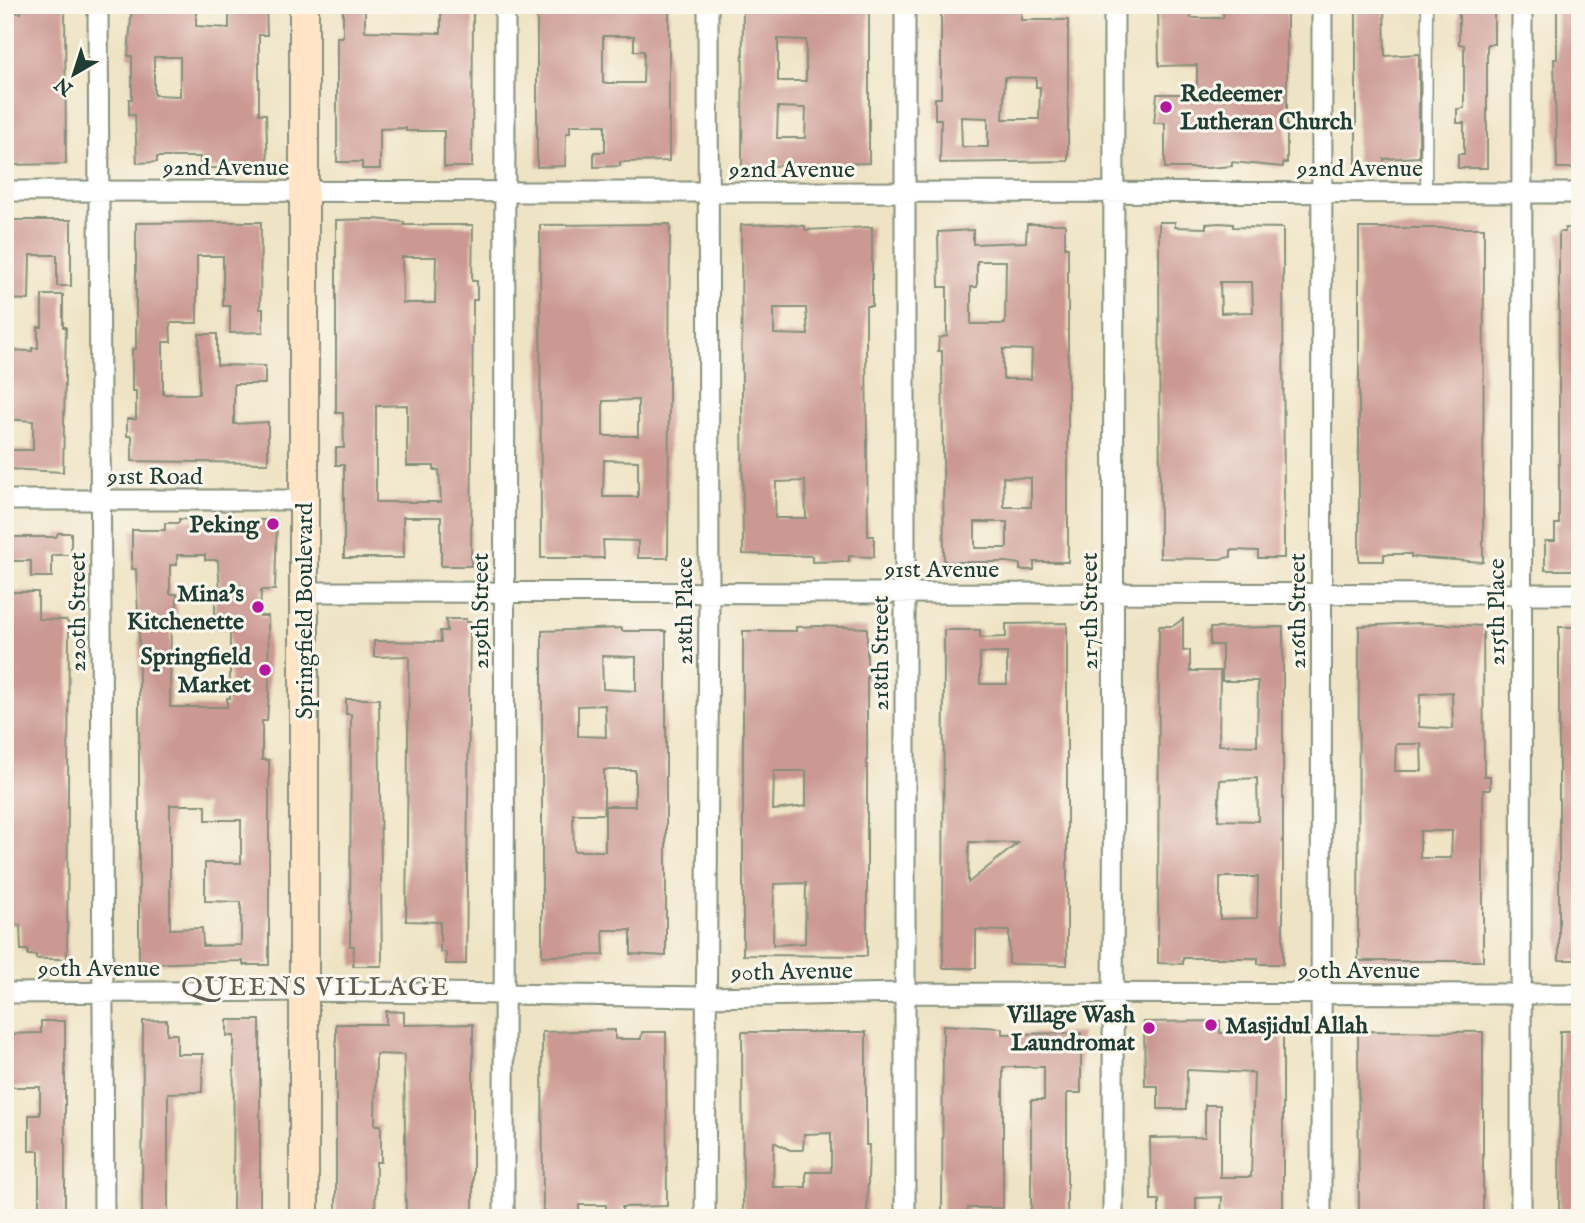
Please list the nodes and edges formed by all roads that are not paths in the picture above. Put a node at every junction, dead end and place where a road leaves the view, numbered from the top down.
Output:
1 (98, 5) edge
2 (304, 5) edge
3 (505, 5) edge
4 (708, 5) edge
5 (905, 5) edge
6 (1114, 5) edge
7 (1322, 5) edge
8 (1427, 5) edge
9 (1522, 5) edge
10 (5, 191) edge
11 (505, 191) junction
12 (98, 192) junction
13 (304, 192) junction
14 (905, 192) junction
15 (1114, 192) junction
16 (1322, 192) junction
17 (1426, 192) junction
18 (1522, 192) junction
19 (1580, 193) edge
20 (709, 194) junction
21 (5, 500) edge
22 (101, 500) junction
23 (304, 500) junction
24 (304, 592) junction
25 (505, 593) junction
26 (905, 593) junction
27 (1113, 593) junction
28 (1322, 593) junction
29 (709, 594) junction
30 (1521, 594) junction
31 (1580, 594) edge
32 (304, 991) junction
33 (104, 992) junction
34 (5, 993) edge
35 (504, 993) junction
36 (905, 993) junction
37 (1321, 994) junction
38 (1522, 994) junction
39 (1580, 994) edge
40 (1113, 995) junction
41 (705, 997) junction
42 (104, 1218) edge
43 (304, 1218) edge
44 (504, 1218) edge
45 (705, 1218) edge
46 (905, 1218) edge
47 (1113, 1218) edge
48 (1321, 1218) edge
49 (1521, 1218) edge

1 - 12 street, 220th Street
2 - 13 main road, Springfield Boulevard
3 - 11 street, 219th Street
4 - 20 street, 218th Place
5 - 14 street, 218th Street
6 - 15 street, 217th Street
7 - 16 street, 216th Street
8 - 17 lane
9 - 18 street, 215th Place
10 - 12 street, 92nd Avenue
11 - 13 street, 92nd Avenue
11 - 20 street, 92nd Avenue
11 - 25 street, 219th Street
12 - 13 street, 92nd Avenue
12 - 22 street, 220th Street
13 - 23 main road, Springfield Boulevard
14 - 15 street, 92nd Avenue
14 - 20 street, 92nd Avenue
14 - 26 street, 218th Street
15 - 16 street, 92nd Avenue
15 - 27 street, 217th Street
16 - 17 street, 92nd Avenue
16 - 28 street, 216th Street
17 - 18 street, 92nd Avenue
18 - 19 street, 92nd Avenue
18 - 30 street, 215th Place
20 - 29 street, 218th Place
21 - 22 street, 91st Road
22 - 23 street, 91st Road
22 - 33 street, 220th Street
23 - 24 main road, Springfield Boulevard
24 - 25 street, 91st Avenue
24 - 32 main road, Springfield Boulevard
25 - 29 street, 91st Avenue
25 - 35 street, 219th Street
26 - 27 street, 91st Avenue
26 - 29 street, 91st Avenue
26 - 36 street, 218th Street
27 - 28 street, 91st Avenue
27 - 40 street, 217th Street
28 - 30 street, 91st Avenue
28 - 37 street, 216th Street
29 - 41 street, 218th Place
30 - 31 street, 91st Avenue
30 - 38 street, 215th Place
32 - 33 street, 90th Avenue
32 - 35 street, 90th Avenue
32 - 43 main road, Springfield Boulevard
33 - 34 street, 90th Avenue
33 - 42 street, 220th Street
35 - 41 street, 90th Avenue
35 - 44 street, 219th Street
36 - 40 street, 90th Avenue
36 - 41 street, 90th Avenue
36 - 46 street, 218th Street
37 - 38 street, 90th Avenue
37 - 40 street, 90th Avenue
37 - 48 street, 216th Street
38 - 39 street, 90th Avenue
38 - 49 street, 215th Place
40 - 47 street, 217th Street
41 - 45 street, 218th Place

